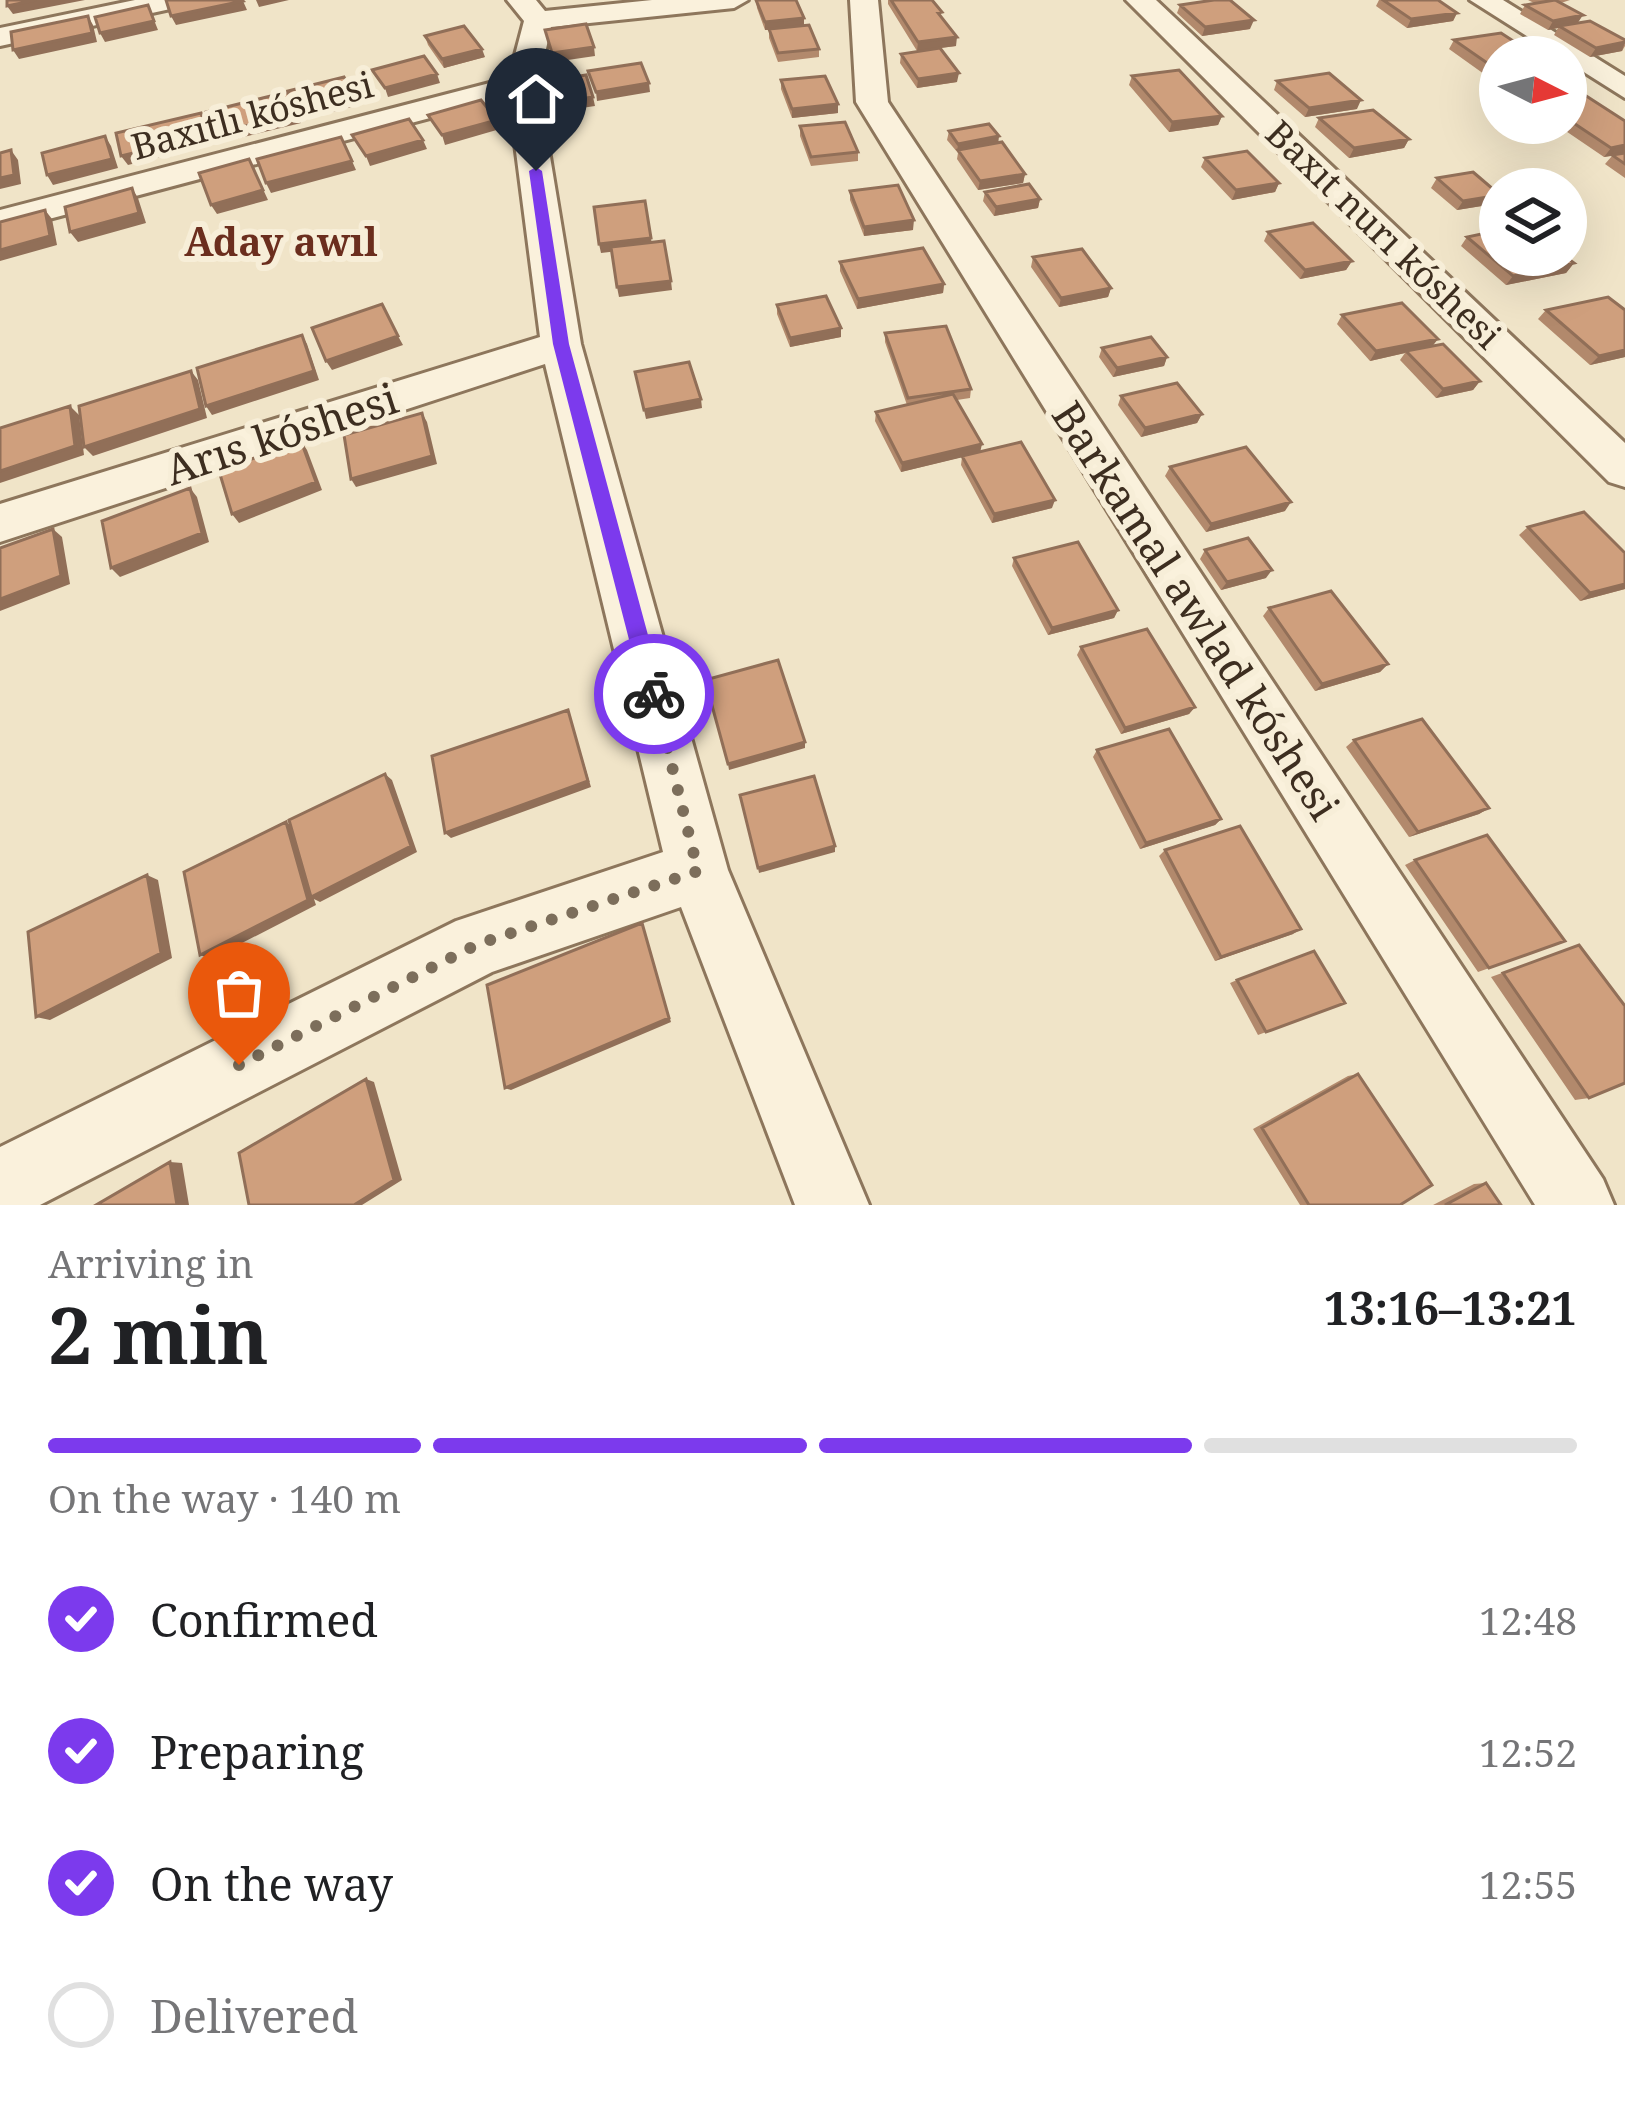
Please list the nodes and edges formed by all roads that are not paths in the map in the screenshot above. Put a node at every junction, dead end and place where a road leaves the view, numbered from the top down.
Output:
1 (175, 0) edge
2 (734, 0) edge
3 (864, 0) edge
4 (1139, 0) edge
5 (1484, 0) edge
6 (530, 10) edge
7 (0, 37) edge
8 (523, 84) junction
9 (1625, 89) edge
10 (0, 221) edge
11 (561, 344) junction
12 (1625, 470) edge
13 (0, 523) edge
14 (698, 871) junction
15 (0, 1186) edge
16 (832, 1205) edge
17 (1577, 1205) edge

1 - 7 street
2 - 6 street
3 - 17 street, Barkamal awlad kóshesi
4 - 12 street, Baxıt nurı kóshesi
5 - 9 street
6 - 8 street
8 - 10 street, Baxıtlı kóshesi
8 - 11 street
11 - 13 street, Arıs kóshesi
11 - 14 street
14 - 15 street
14 - 16 street

